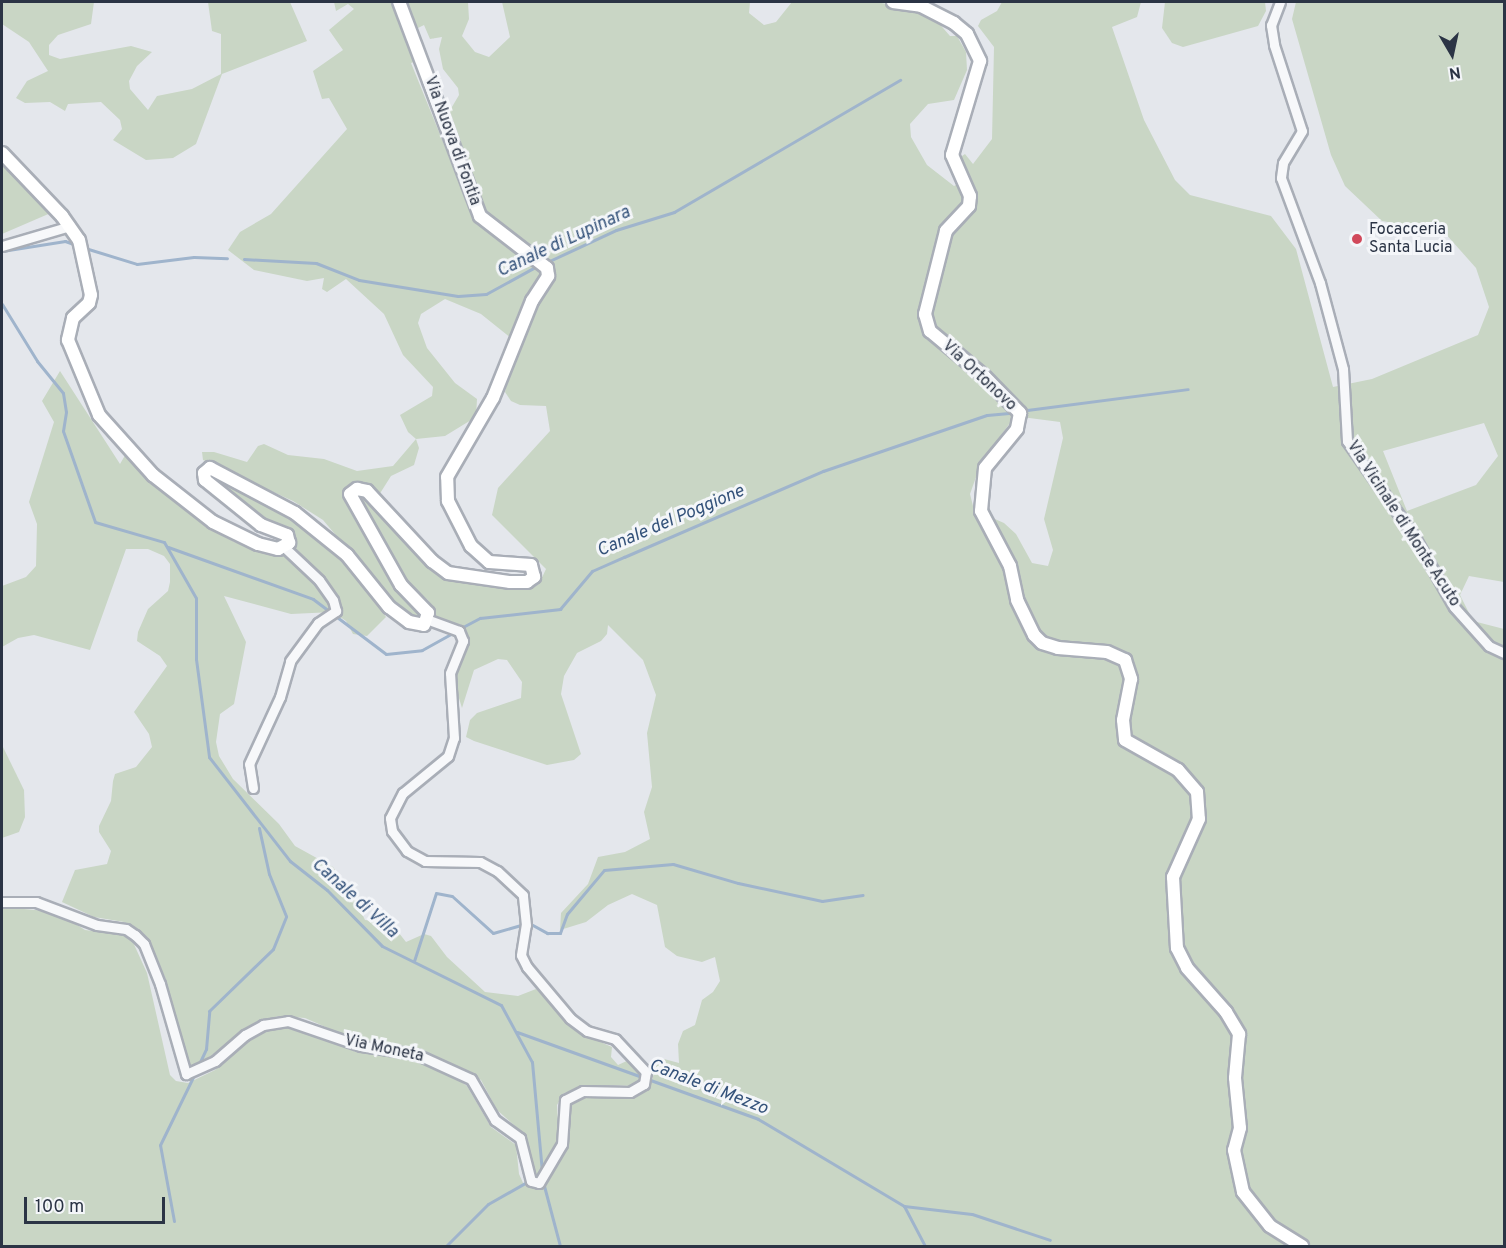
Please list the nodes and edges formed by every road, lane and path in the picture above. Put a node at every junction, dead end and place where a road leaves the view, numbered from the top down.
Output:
1 (399, 2) edge
2 (893, 2) edge
3 (1280, 2) edge
4 (2, 153) edge
5 (70, 226) junction
6 (2, 246) edge
7 (285, 548) junction
8 (429, 620) junction
9 (1504, 653) edge
10 (253, 788) dead end
11 (2, 902) edge
12 (1302, 1246) edge

1 - 8 street, Via Nuova di Fontia
2 - 12 street, Via Ortonovo
3 - 9 street, Via Vicinale di Monte Acuto
4 - 5 street
5 - 6 street
5 - 7 street
7 - 8 street
7 - 10 street
8 - 11 street, Via Moneta

